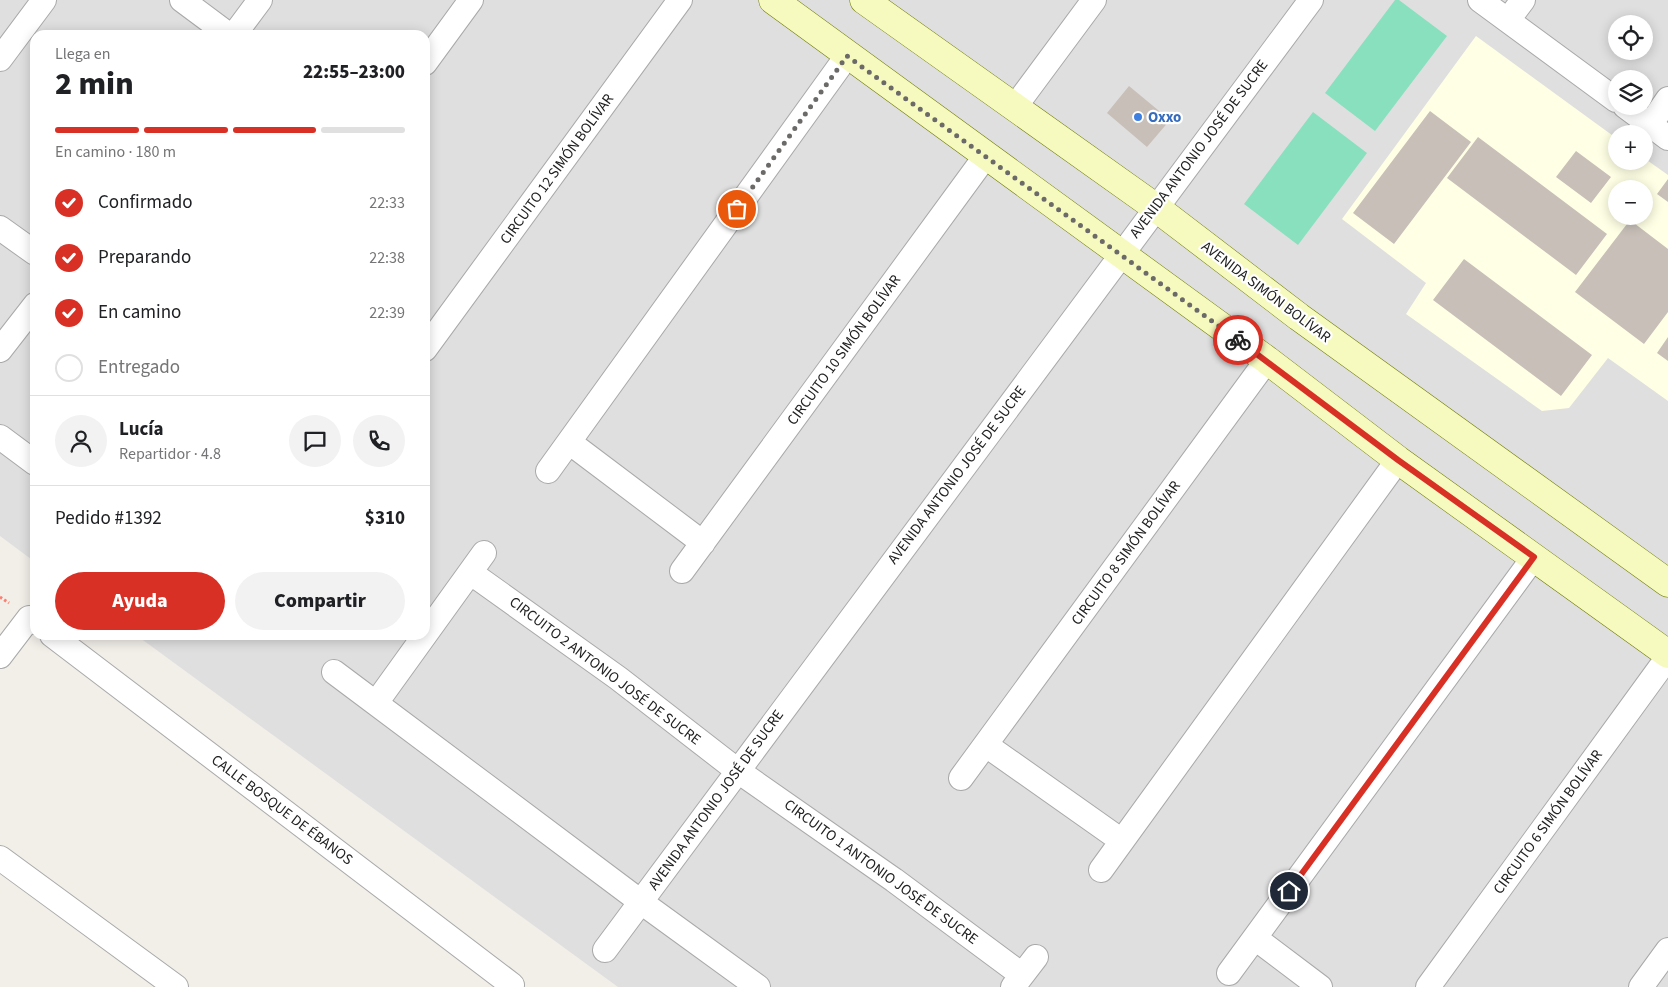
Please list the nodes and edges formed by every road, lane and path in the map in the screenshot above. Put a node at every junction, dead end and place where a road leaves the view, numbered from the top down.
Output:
1 (44, 0) edge
2 (182, 0) edge
3 (260, 0) edge
4 (471, 0) edge
5 (680, 0) edge
6 (773, 0) edge
7 (1094, 0) edge
8 (1310, 0) edge
9 (1480, 0) edge
10 (1522, 0) edge
11 (879, 4) edge
12 (1508, 20) junction
13 (222, 30) edge
14 (238, 30) edge
15 (430, 56) edge
16 (847, 56) junction
17 (0, 59) edge
18 (1608, 94) edge
19 (1668, 99) edge
20 (1014, 108) junction
21 (1637, 115) edge
22 (1659, 131) edge
23 (985, 157) junction
24 (1155, 208) junction
25 (0, 228) edge
26 (30, 249) edge
27 (1121, 254) junction
28 (30, 311) edge
29 (430, 336) edge
30 (0, 350) edge
31 (1266, 360) junction
32 (0, 437) edge
33 (569, 442) junction
34 (30, 459) edge
35 (1398, 460) junction
36 (548, 471) dead end
37 (703, 543) junction
38 (484, 553) dead end
39 (1534, 557) junction
40 (682, 571) dead end
41 (471, 573) junction
42 (1668, 583) edge
43 (30, 622) edge
44 (430, 629) edge
45 (59, 640) edge
46 (422, 640) edge
47 (0, 656) edge
48 (1668, 656) edge
49 (334, 672) dead end
50 (376, 703) junction
51 (986, 745) junction
52 (738, 771) junction
53 (961, 778) dead end
54 (1122, 841) junction
55 (0, 858) edge
56 (1102, 870) dead end
57 (641, 902) junction
58 (1255, 938) junction
59 (605, 950) dead end
60 (1668, 950) edge
61 (1024, 973) edge
62 (1230, 973) dead end
63 (511, 986) edge
64 (176, 987) edge
65 (758, 987) edge
66 (1320, 987) edge
67 (1428, 987) edge
68 (1640, 987) edge

1 - 17 street
2 - 13 street
3 - 14 street
4 - 15 street
5 - 29 street, CIRCUITO 12 SIMÓN BOLÍVAR
6 - 16 main road
7 - 20 street
8 - 24 street, AVENIDA ANTONIO JOSÉ DE SUCRE
9 - 12 street
10 - 12 street
11 - 20 main road, AVENIDA SIMÓN BOLÍVAR
12 - 18 street
16 - 23 main road
16 - 33 street
19 - 22 street
20 - 24 main road, AVENIDA SIMÓN BOLÍVAR
21 - 22 street
23 - 27 main road
23 - 37 street, CIRCUITO 10 SIMÓN BOLÍVAR
24 - 27 street, AVENIDA ANTONIO JOSÉ DE SUCRE
24 - 42 main road, AVENIDA SIMÓN BOLÍVAR
25 - 26 street
27 - 31 main road
27 - 52 street, AVENIDA ANTONIO JOSÉ DE SUCRE
28 - 30 street
31 - 35 main road
31 - 51 street, CIRCUITO 8 SIMÓN BOLÍVAR
32 - 34 street
33 - 36 street
33 - 37 street
35 - 39 main road
35 - 54 street
37 - 40 street, CIRCUITO 10 SIMÓN BOLÍVAR
38 - 41 street
39 - 48 main road
39 - 58 street
41 - 44 street
41 - 52 street, CIRCUITO 2 ANTONIO JOSÉ DE SUCRE
43 - 47 street
45 - 63 street, CALLE BOSQUE DE ÉBANOS
46 - 50 street
48 - 67 street, CIRCUITO 6 SIMÓN BOLÍVAR
49 - 50 street
50 - 57 street
51 - 53 street, CIRCUITO 8 SIMÓN BOLÍVAR
51 - 54 street
52 - 57 street, AVENIDA ANTONIO JOSÉ DE SUCRE
52 - 61 street, CIRCUITO 1 ANTONIO JOSÉ DE SUCRE
54 - 56 street
55 - 64 street
57 - 59 street, AVENIDA ANTONIO JOSÉ DE SUCRE
57 - 65 street
58 - 62 street
58 - 66 street
60 - 68 street

